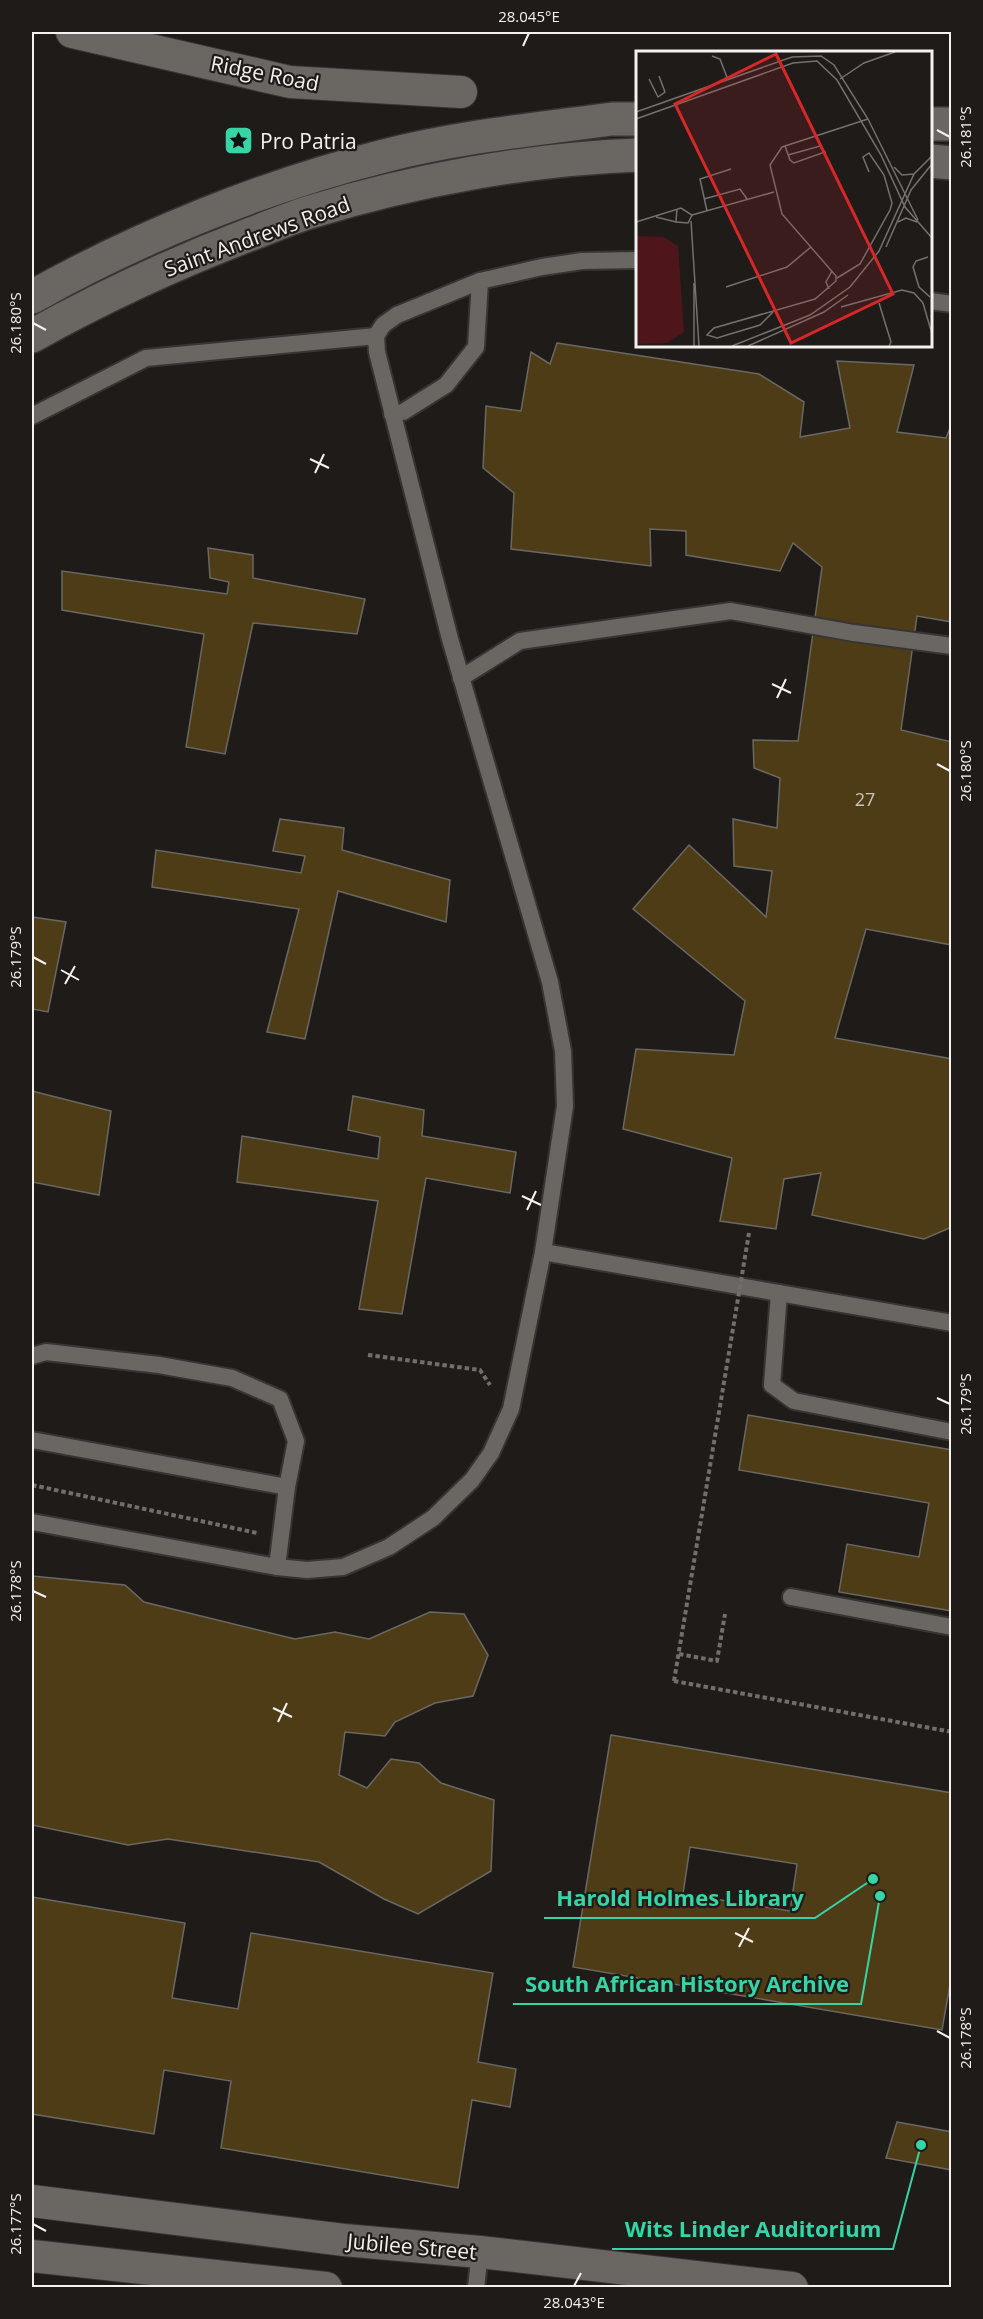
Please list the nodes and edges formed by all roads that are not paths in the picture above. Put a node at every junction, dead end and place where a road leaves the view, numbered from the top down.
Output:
1 (72, 32) edge
2 (460, 92) dead end
3 (636, 119) edge
4 (932, 124) edge
5 (951, 124) edge
6 (636, 155) edge
7 (932, 161) edge
8 (951, 163) edge
9 (636, 260) edge
10 (480, 281) junction
11 (32, 297) edge
12 (932, 301) edge
13 (951, 304) edge
14 (32, 336) edge
15 (376, 336) junction
16 (392, 414) junction
17 (32, 416) edge
18 (951, 646) edge
19 (461, 678) junction
20 (543, 1252) junction
21 (779, 1293) junction
22 (951, 1323) edge
23 (32, 1356) edge
24 (951, 1432) edge
25 (32, 1440) edge
26 (287, 1487) junction
27 (32, 1522) edge
28 (277, 1567) junction
29 (790, 1597) dead end
30 (951, 1627) edge
31 (32, 2201) edge
32 (480, 2252) junction
33 (32, 2256) edge
34 (326, 2288) edge
35 (476, 2288) edge
36 (792, 2288) edge

1 - 2 street, Ridge Road
3 - 11 main road, Saint Andrews Road
4 - 5 main road
6 - 14 main road, Saint Andrews Road
7 - 8 main road
9 - 10 lane
10 - 15 lane
10 - 16 lane
12 - 13 lane
15 - 16 lane
15 - 17 lane
16 - 19 lane
18 - 19 lane
19 - 20 lane
20 - 21 lane
20 - 28 lane
21 - 22 lane
21 - 24 lane
23 - 26 lane
25 - 26 lane
26 - 28 lane
27 - 28 lane
29 - 30 lane
31 - 32 street, Jubilee Street
32 - 35 lane
32 - 36 street, Jubilee Street
33 - 34 street

